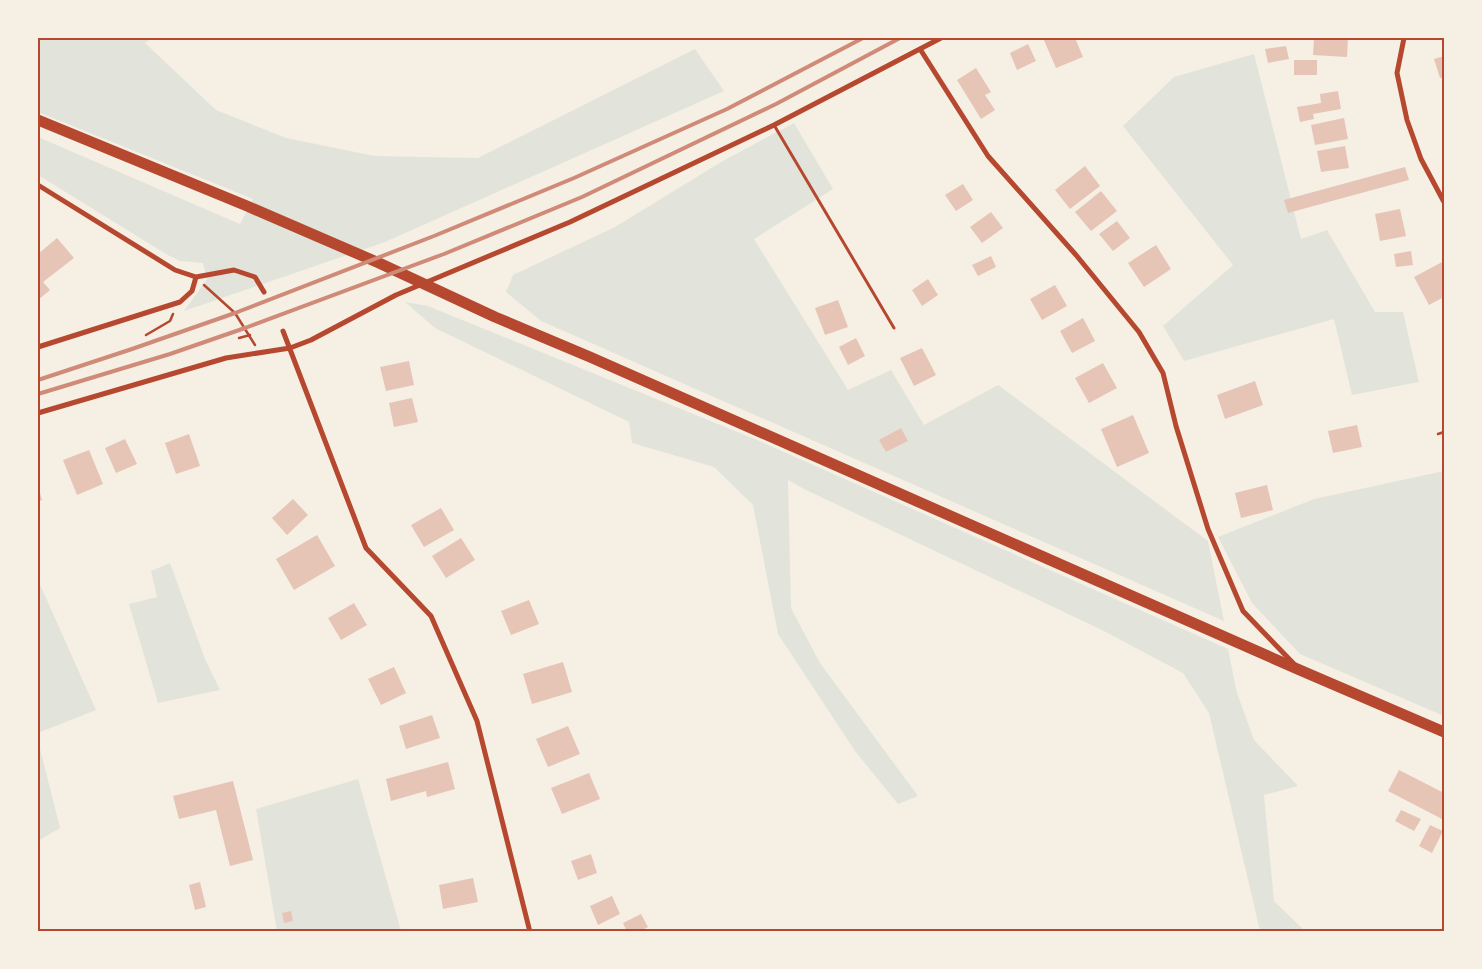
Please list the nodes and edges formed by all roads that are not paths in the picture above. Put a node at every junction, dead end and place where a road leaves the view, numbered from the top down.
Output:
1 (941, 38) edge
2 (1404, 38) edge
3 (920, 49) junction
4 (38, 120) edge
5 (774, 125) junction
6 (38, 185) edge
7 (1444, 202) edge
8 (196, 277) junction
9 (264, 292) dead end
10 (894, 328) dead end
11 (283, 331) dead end
12 (38, 347) edge
13 (290, 348) junction
14 (38, 413) edge
15 (1302, 671) junction
16 (1444, 732) edge
17 (530, 932) edge

1 - 3 street
2 - 7 street
3 - 5 street
3 - 15 street
4 - 15 highway
5 - 10 lane
5 - 13 street
6 - 8 street
8 - 9 street
8 - 12 street
11 - 13 street
13 - 14 street
13 - 17 street
15 - 16 highway

